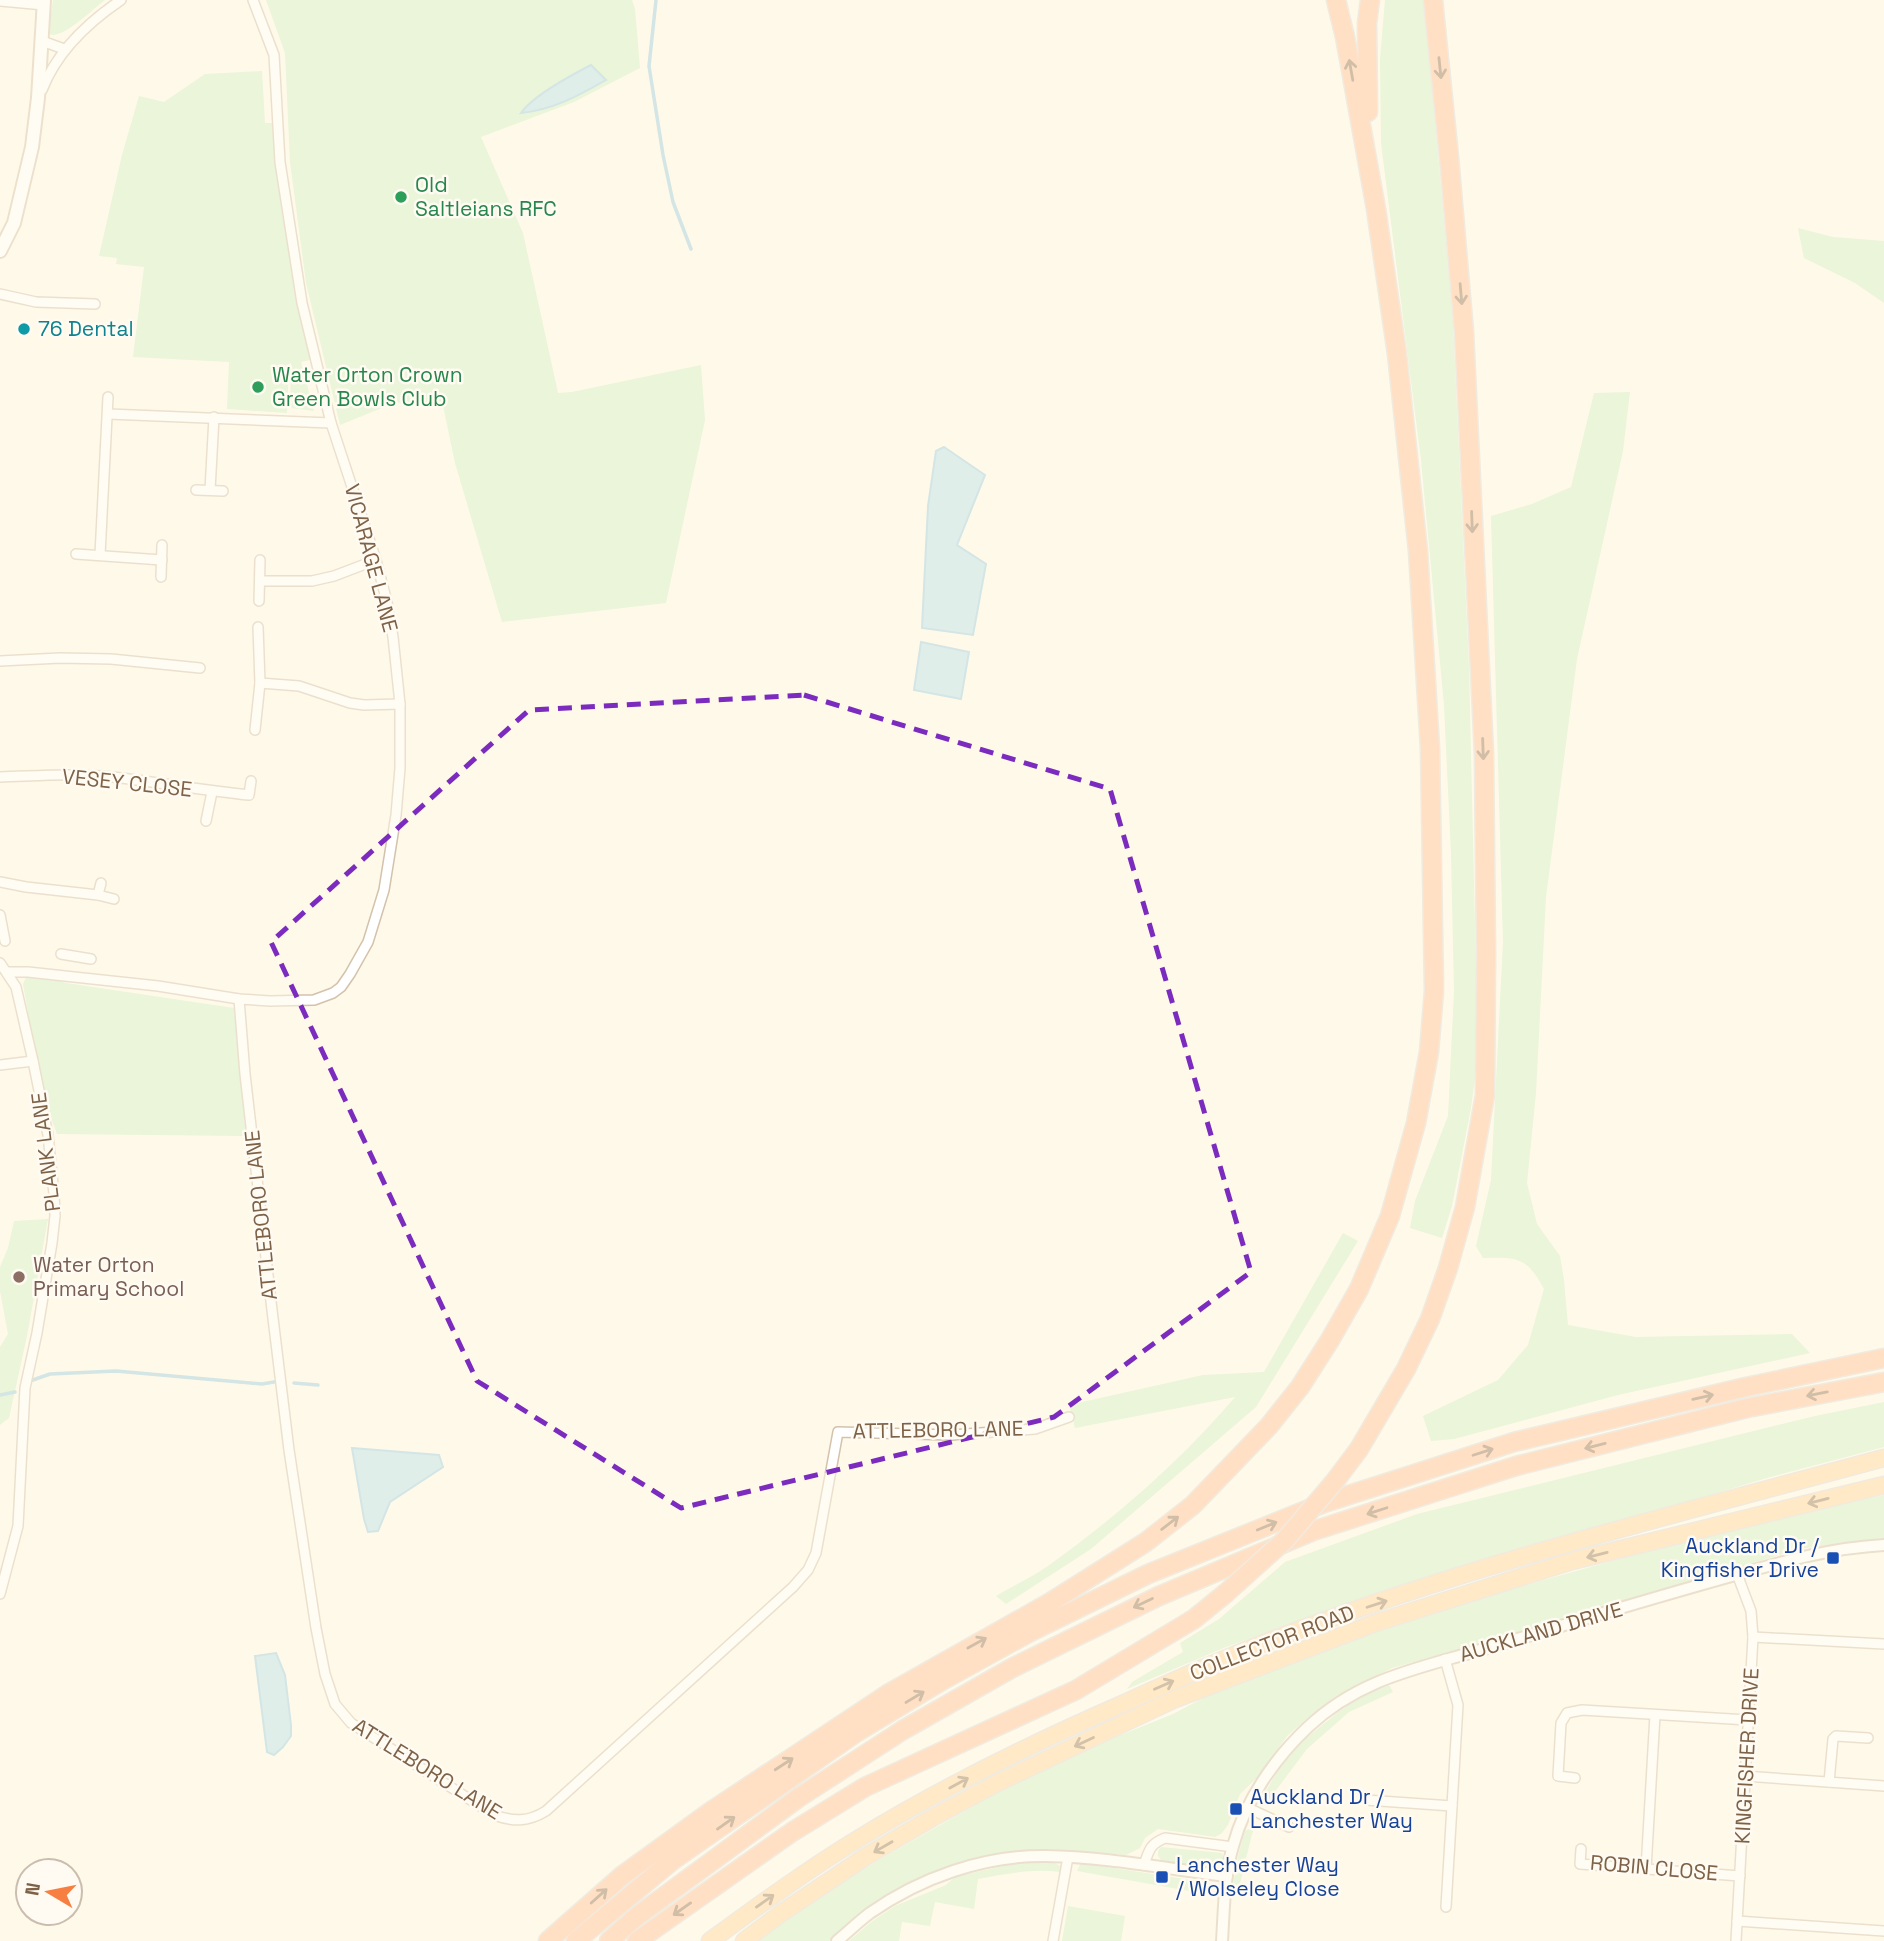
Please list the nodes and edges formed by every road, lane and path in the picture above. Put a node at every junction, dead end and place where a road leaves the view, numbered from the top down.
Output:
1 (121, 0) edge
2 (253, 0) edge
3 (1336, 0) edge
4 (1370, 0) edge
5 (1433, 0) edge
6 (0, 1) edge
7 (44, 3) edge
8 (42, 41) junction
9 (64, 49) junction
10 (38, 98) junction
11 (1376, 209) junction
12 (0, 251) edge
13 (0, 294) edge
14 (95, 304) dead end
15 (108, 397) dead end
16 (108, 414) junction
17 (214, 417) junction
18 (331, 423) junction
19 (196, 490) dead end
20 (210, 490) junction
21 (223, 491) dead end
22 (162, 545) dead end
23 (76, 554) dead end
24 (100, 555) junction
25 (162, 560) junction
26 (260, 560) dead end
27 (376, 560) junction
28 (161, 577) dead end
29 (260, 581) junction
30 (259, 601) dead end
31 (258, 627) dead end
32 (0, 661) edge
33 (186, 667) junction
34 (200, 668) dead end
35 (185, 680) dead end
36 (260, 683) junction
37 (400, 704) junction
38 (255, 730) dead end
39 (0, 777) edge
40 (251, 781) dead end
41 (212, 792) junction
42 (206, 821) dead end
43 (0, 882) edge
44 (101, 883) dead end
45 (98, 895) junction
46 (114, 899) dead end
47 (0, 915) edge
48 (5, 941) dead end
49 (61, 954) dead end
50 (76, 957) junction
51 (91, 959) dead end
52 (0, 963) edge
53 (7, 972) junction
54 (74, 977) junction
55 (239, 999) junction
56 (33, 1061) junction
57 (0, 1065) edge
58 (1884, 1358) edge
59 (1884, 1382) edge
60 (1069, 1417) dead end
61 (1884, 1458) edge
62 (1884, 1485) edge
63 (1884, 1545) edge
64 (1737, 1574) junction
65 (0, 1594) edge
66 (1753, 1637) junction
67 (1884, 1644) edge
68 (1445, 1659) junction
69 (1655, 1715) junction
70 (1748, 1720) junction
71 (1868, 1738) dead end
72 (1744, 1776) junction
73 (1575, 1779) dead end
74 (1829, 1782) junction
75 (1884, 1786) edge
76 (1366, 1800) dead end
77 (1452, 1806) junction
78 (1248, 1808) junction
79 (1289, 1827) dead end
80 (1233, 1847) junction
81 (1581, 1849) dead end
82 (1068, 1857) junction
83 (1144, 1865) junction
84 (1646, 1869) junction
85 (1227, 1876) junction
86 (1740, 1876) junction
87 (1446, 1907) dead end
88 (1737, 1921) junction
89 (1884, 1931) edge
90 (548, 1941) edge
91 (576, 1941) edge
92 (608, 1941) edge
93 (636, 1941) edge
94 (710, 1941) edge
95 (744, 1941) edge
96 (837, 1941) edge
97 (1053, 1941) edge
98 (1222, 1941) edge
99 (1736, 1941) edge

1 - 9 street
2 - 18 street, VICARAGE LANE
11 -> 3 highway
4 - 11 highway
5 -> 93 highway, bridge
6 - 7 street
7 - 8 main road
8 - 9 street
8 - 10 main road
9 - 10 street
10 - 12 main road
90 -> 11 highway
13 - 14 street
15 - 16 street
16 - 17 street
16 - 24 street
17 - 18 street
17 - 20 street
18 - 27 street, VICARAGE LANE
19 - 20 street
20 - 21 street
22 - 25 street
23 - 24 street
24 - 25 street
25 - 28 street
26 - 29 street
27 - 29 street
27 - 37 street, VICARAGE LANE
29 - 30 street
31 - 36 street
32 - 33 street
33 - 34 street
33 - 35 street
36 - 37 street
36 - 38 street
37 - 55 street, VICARAGE LANE
39 - 41 street, VESEY CLOSE
40 - 41 street, VESEY CLOSE
41 - 42 street, VESEY CLOSE
43 - 45 street
44 - 45 street
45 - 46 street
47 - 48 street
49 - 50 street
50 - 51 street
50 - 54 street
52 - 53 street, PLANK LANE
53 - 54 street, VICARAGE LANE
53 - 56 street, PLANK LANE
54 - 55 street, VICARAGE LANE
55 - 60 street, ATTLEBORO LANE
56 - 57 street
56 - 65 street, PLANK LANE
91 -> 58 highway
59 -> 92 highway
94 -> 61 highway, COLLECTOR ROAD
62 -> 95 highway, COLLECTOR ROAD
63 - 64 street, AUCKLAND DRIVE
64 - 66 street, KINGFISHER DRIVE
64 - 68 street, AUCKLAND DRIVE
66 - 67 street
66 - 70 street, KINGFISHER DRIVE
68 - 77 street
68 - 78 street, AUCKLAND DRIVE
69 - 70 street
69 - 73 street
69 - 84 street
70 - 72 street, KINGFISHER DRIVE
71 - 74 street
72 - 74 street
72 - 86 street, KINGFISHER DRIVE
74 - 75 street
76 - 77 street
77 - 87 street
78 - 79 street
78 - 80 street, AUCKLAND DRIVE
80 - 83 street
80 - 85 street, AUCKLAND DRIVE
81 - 84 street, ROBIN CLOSE
82 - 83 street
82 - 96 street
82 - 97 street
83 - 85 street
84 - 86 street, ROBIN CLOSE
85 - 98 street, AUCKLAND DRIVE
86 - 88 street, KINGFISHER DRIVE
88 - 89 street
88 - 99 street, KINGFISHER DRIVE

